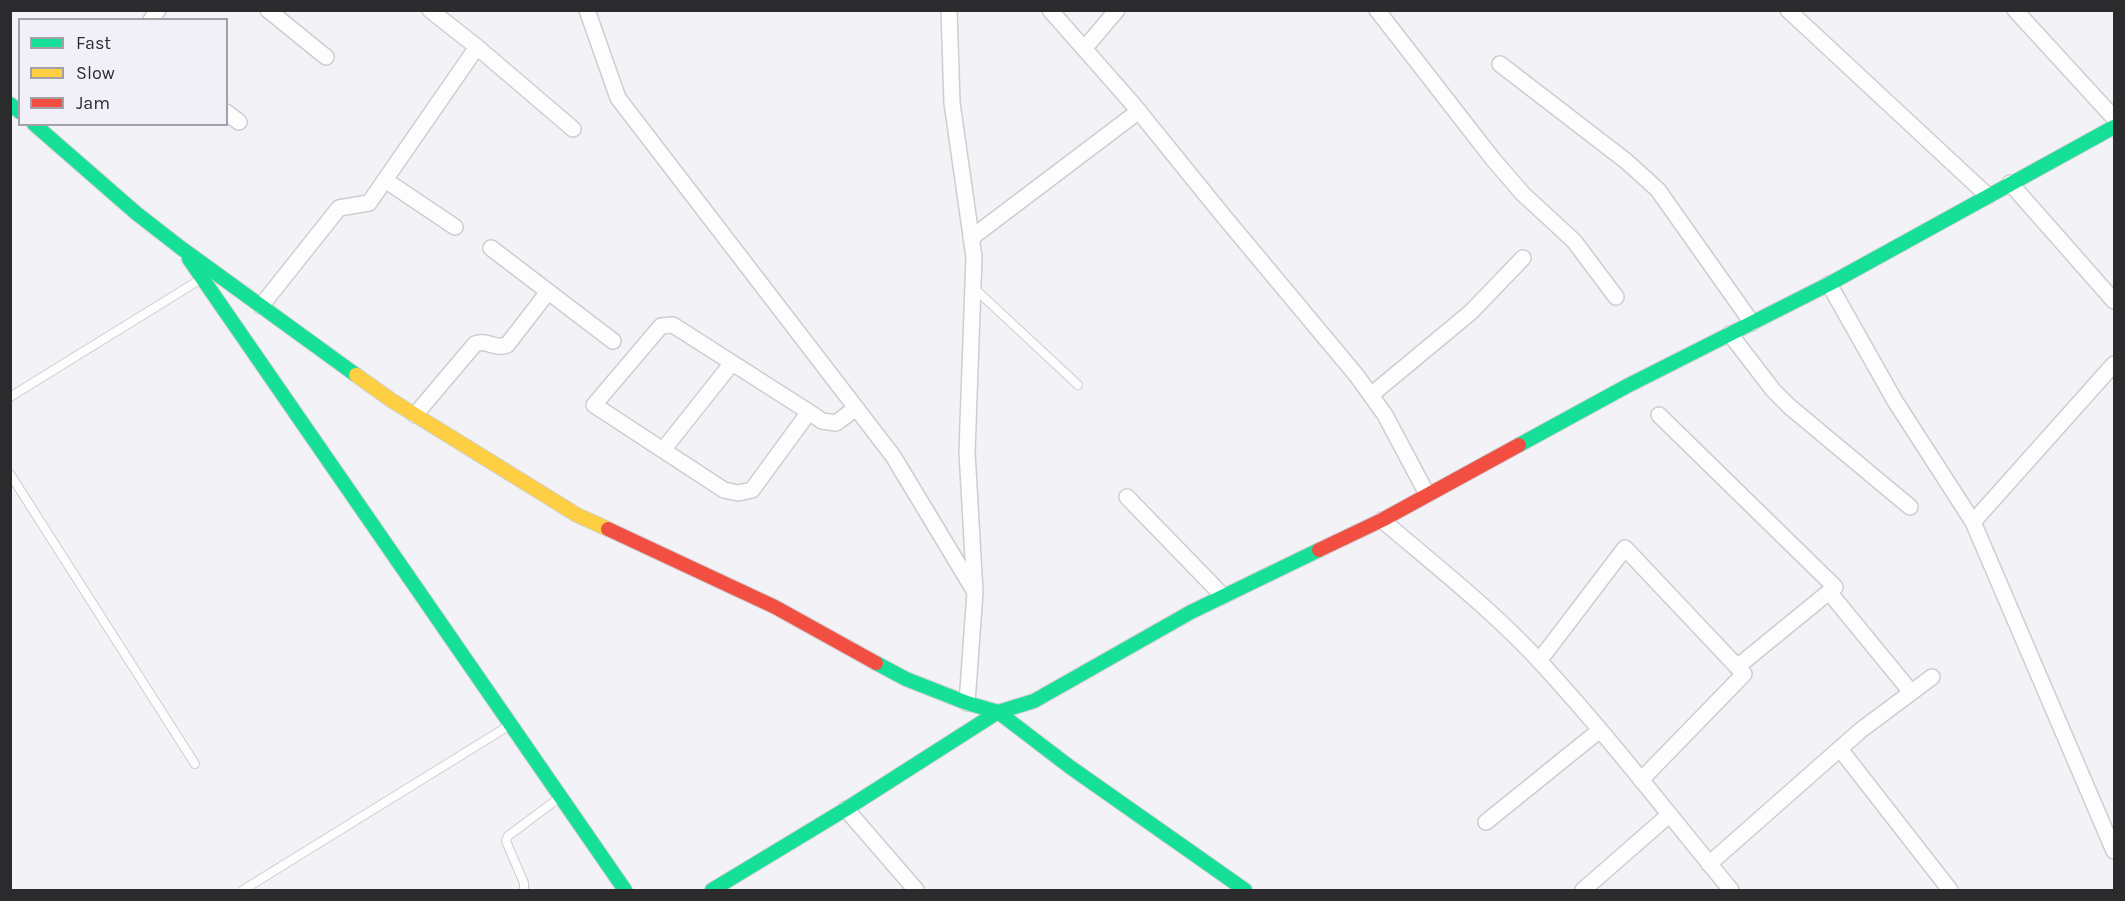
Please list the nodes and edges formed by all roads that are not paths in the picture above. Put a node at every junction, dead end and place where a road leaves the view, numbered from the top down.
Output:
1 (268, 10) edge
2 (430, 10) edge
3 (587, 10) edge
4 (949, 10) edge
5 (1050, 10) edge
6 (1117, 10) edge
7 (1377, 10) edge
8 (1788, 10) edge
9 (2014, 10) edge
10 (477, 47) junction
11 (1084, 49) junction
12 (326, 57) dead end
13 (1500, 64) dead end
14 (1139, 111) junction
15 (228, 114) edge
16 (2115, 118) edge
17 (239, 122) dead end
18 (36, 126) edge
19 (62, 126) edge
20 (2115, 127) edge
21 (573, 129) dead end
22 (52, 140) junction
23 (385, 180) junction
24 (2010, 183) junction
25 (1988, 196) junction
26 (455, 227) dead end
27 (971, 238) junction
28 (181, 248) junction
29 (491, 248) dead end
30 (1523, 258) dead end
31 (202, 278) junction
32 (1828, 284) junction
33 (973, 287) junction
34 (548, 292) junction
35 (1616, 297) dead end
36 (2115, 301) edge
37 (261, 306) junction
38 (1752, 323) junction
39 (1730, 334) junction
40 (613, 341) dead end
41 (732, 363) junction
42 (2115, 364) edge
43 (1078, 385) dead end
44 (1371, 395) junction
45 (10, 397) edge
46 (856, 408) junction
47 (808, 412) junction
48 (415, 415) junction
49 (1659, 415) dead end
50 (663, 450) junction
51 (10, 474) edge
52 (1426, 494) junction
53 (1127, 497) dead end
54 (1910, 507) dead end
55 (1382, 520) junction
56 (1973, 522) junction
57 (1829, 591) junction
58 (975, 592) junction
59 (1223, 596) junction
60 (1539, 661) junction
61 (1737, 667) junction
62 (1932, 677) dead end
63 (1911, 693) junction
64 (967, 703) junction
65 (998, 712) junction
66 (511, 725) junction
67 (1600, 730) junction
68 (1840, 748) junction
69 (195, 764) dead end
70 (1641, 780) junction
71 (561, 797) junction
72 (846, 809) junction
73 (1669, 815) junction
74 (1486, 822) dead end
75 (2115, 851) edge
76 (1709, 864) junction
77 (243, 891) edge
78 (524, 891) edge
79 (625, 891) edge
80 (712, 891) edge
81 (916, 891) edge
82 (1245, 891) edge
83 (1583, 891) edge
84 (1731, 891) edge
85 (1950, 891) edge

1 - 12 street
2 - 10 street
3 - 46 street
4 - 27 street
5 - 11 street
6 - 11 street
7 - 35 street
8 - 25 street
9 - 16 street
10 - 21 street
10 - 23 street
11 - 14 street
13 - 38 street
14 - 27 street
14 - 44 street
15 - 17 street
18 - 22 main road
19 - 22 street
20 - 24 main road
22 - 28 main road
23 - 26 street
23 - 37 street
24 - 25 main road
24 - 36 street
25 - 32 main road
27 - 33 street
28 - 31 main road
28 - 37 main road
29 - 34 street
30 - 44 street
31 - 45 lane
31 - 66 main road
32 - 38 main road
32 - 56 street
33 - 43 lane
33 - 58 street
34 - 40 street
34 - 48 street
37 - 48 main road
38 - 39 main road
39 - 52 main road
39 - 54 street
41 - 47 street
41 - 50 street
41 - 50 street
42 - 56 street
44 - 52 street
46 - 47 street
46 - 58 street
47 - 50 street
48 - 64 main road
49 - 57 street
51 - 69 lane
52 - 55 main road
53 - 59 street
55 - 59 main road
55 - 60 street
56 - 75 street
57 - 61 street
57 - 63 street
58 - 64 street
59 - 65 main road
60 - 61 street
60 - 67 street
61 - 70 street
62 - 63 street
63 - 68 street
64 - 65 main road
65 - 72 main road
65 - 82 main road
66 - 71 main road
66 - 77 lane
67 - 70 street
67 - 74 street
68 - 76 street
68 - 85 street
70 - 73 street
71 - 78 lane
71 - 79 main road
72 - 80 main road
72 - 81 street
73 - 76 street
73 - 83 street
76 - 84 street

